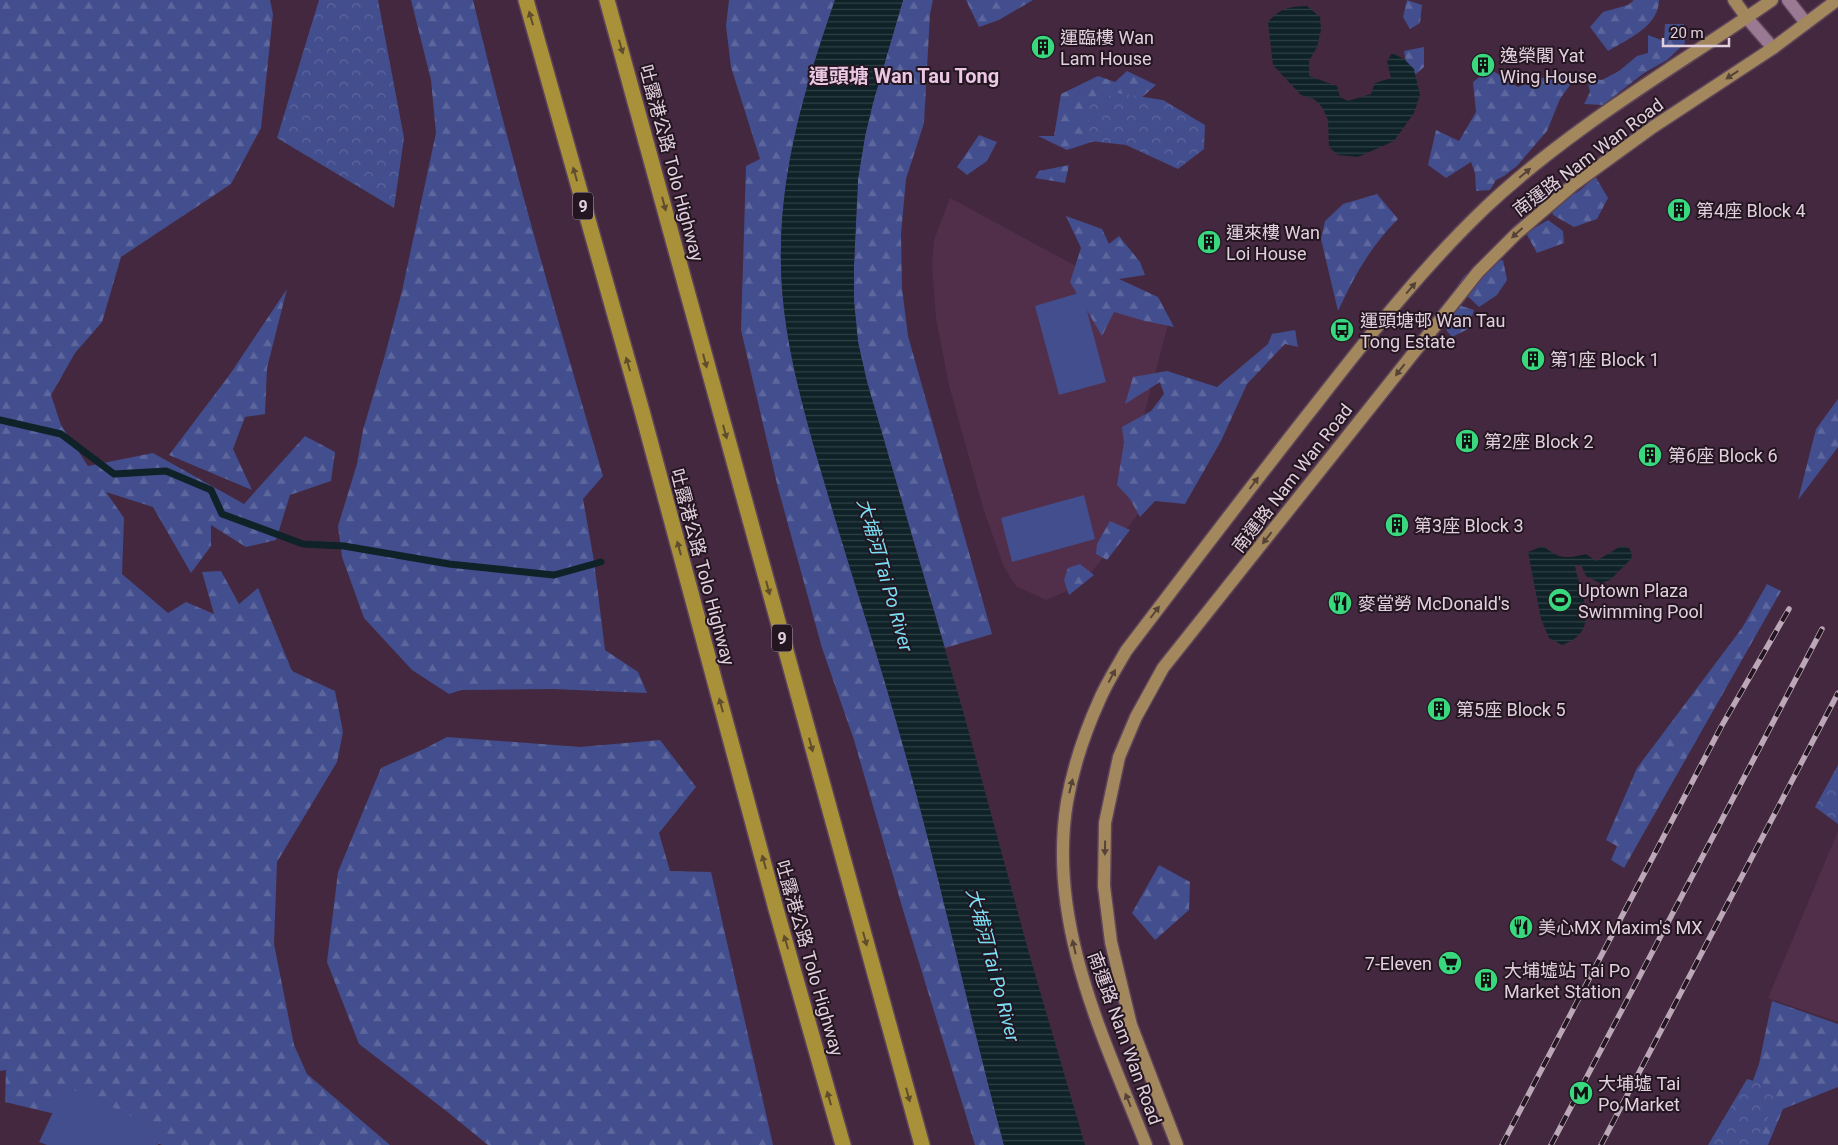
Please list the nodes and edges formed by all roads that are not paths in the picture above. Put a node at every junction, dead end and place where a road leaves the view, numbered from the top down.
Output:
1 (526, 0) edge
2 (607, 0) edge
3 (1734, 0) edge
4 (1772, 0) edge
5 (1788, 0) edge
6 (1837, 0) edge
7 (1747, 18) junction
8 (1806, 23) junction
9 (1773, 48) junction
10 (843, 1145) edge
11 (922, 1145) edge
12 (1146, 1145) edge
13 (1177, 1145) edge

10 -> 1 highway, 吐露港公路 Tolo Highway / 9
2 -> 11 highway, 吐露港公路 Tolo Highway / 9
3 - 7 main road
4 - 7 main road, 南運路 Nam Wan Road
5 - 8 street
6 - 8 main road, 南運路 Nam Wan Road
7 - 9 street
12 -> 7 main road, 南運路 Nam Wan Road
8 - 9 main road, 南運路 Nam Wan Road
9 -> 13 main road, 南運路 Nam Wan Road

